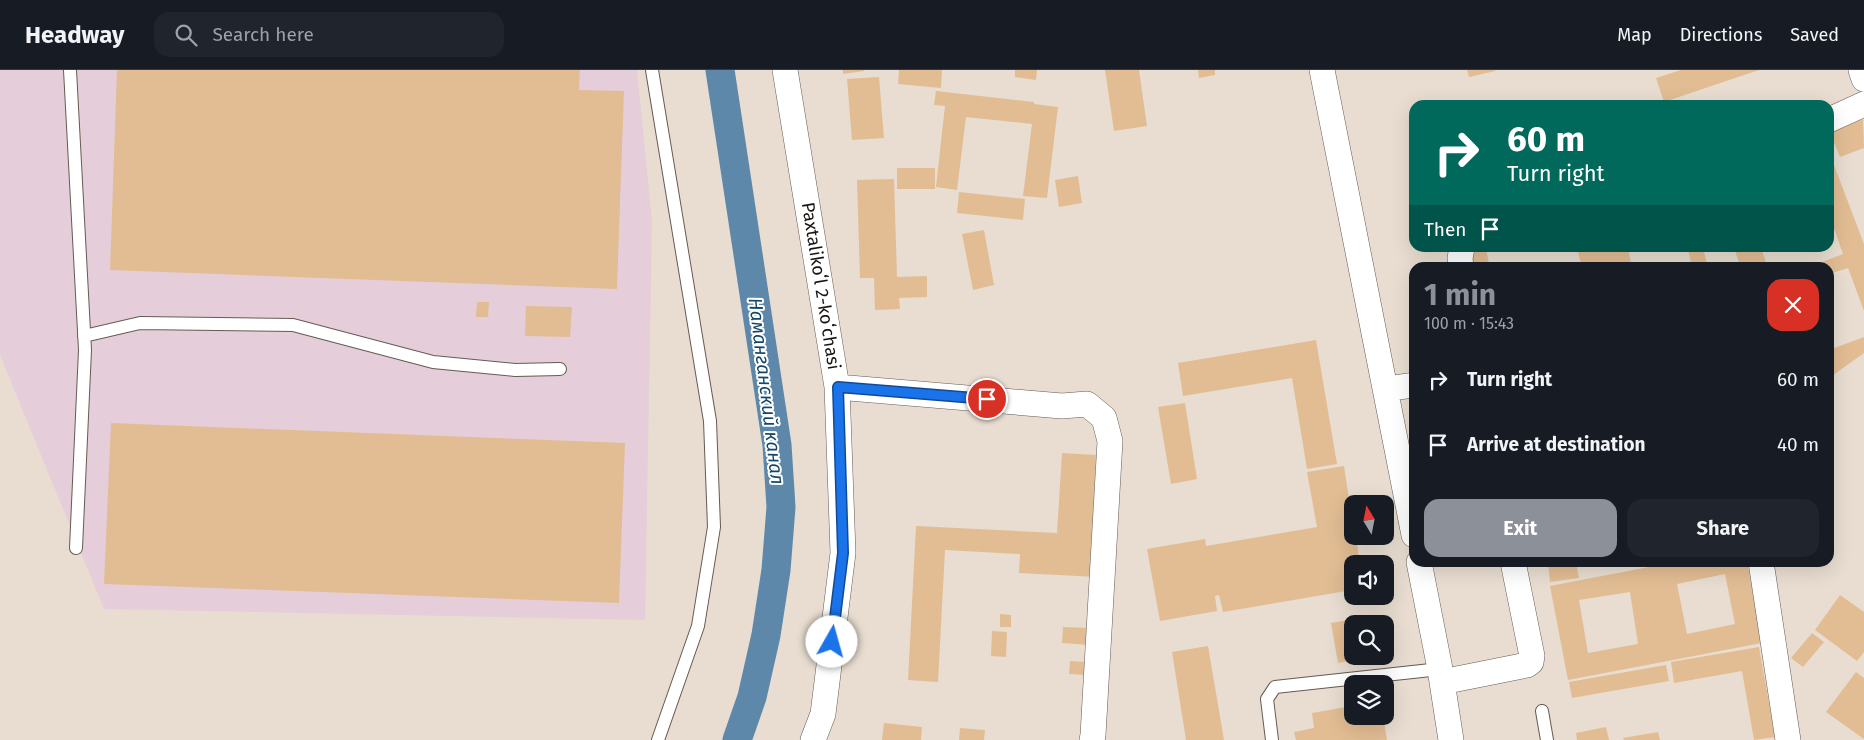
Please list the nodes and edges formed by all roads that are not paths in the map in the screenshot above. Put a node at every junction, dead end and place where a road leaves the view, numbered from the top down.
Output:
1 (70, 70) edge
2 (652, 70) edge
3 (785, 70) edge
4 (1322, 70) edge
5 (1861, 70) edge
6 (1864, 79) edge
7 (1864, 104) edge
8 (1834, 118) edge
9 (84, 336) junction
10 (560, 369) dead end
11 (1409, 386) edge
12 (838, 387) junction
13 (1386, 390) junction
14 (1409, 509) edge
15 (76, 548) dead end
16 (1420, 567) edge
17 (1515, 567) edge
18 (1762, 567) edge
19 (1441, 675) junction
20 (1542, 711) dead end
21 (658, 740) edge
22 (813, 740) edge
23 (1092, 740) edge
24 (1272, 740) edge
25 (1450, 740) edge
26 (1547, 740) edge
27 (1788, 740) edge

1 - 9 lane
2 - 21 lane
3 - 12 street, Paxtalikoʻl 2-koʻchasi
4 - 13 street
5 - 6 street
7 - 8 street
9 - 10 lane
9 - 15 lane
11 - 13 street
12 - 22 street, Paxtalikoʻl 2-koʻchasi
12 - 23 street
13 - 14 street
16 - 19 street
17 - 19 street
18 - 27 street
19 - 24 lane
19 - 25 street
20 - 26 lane

